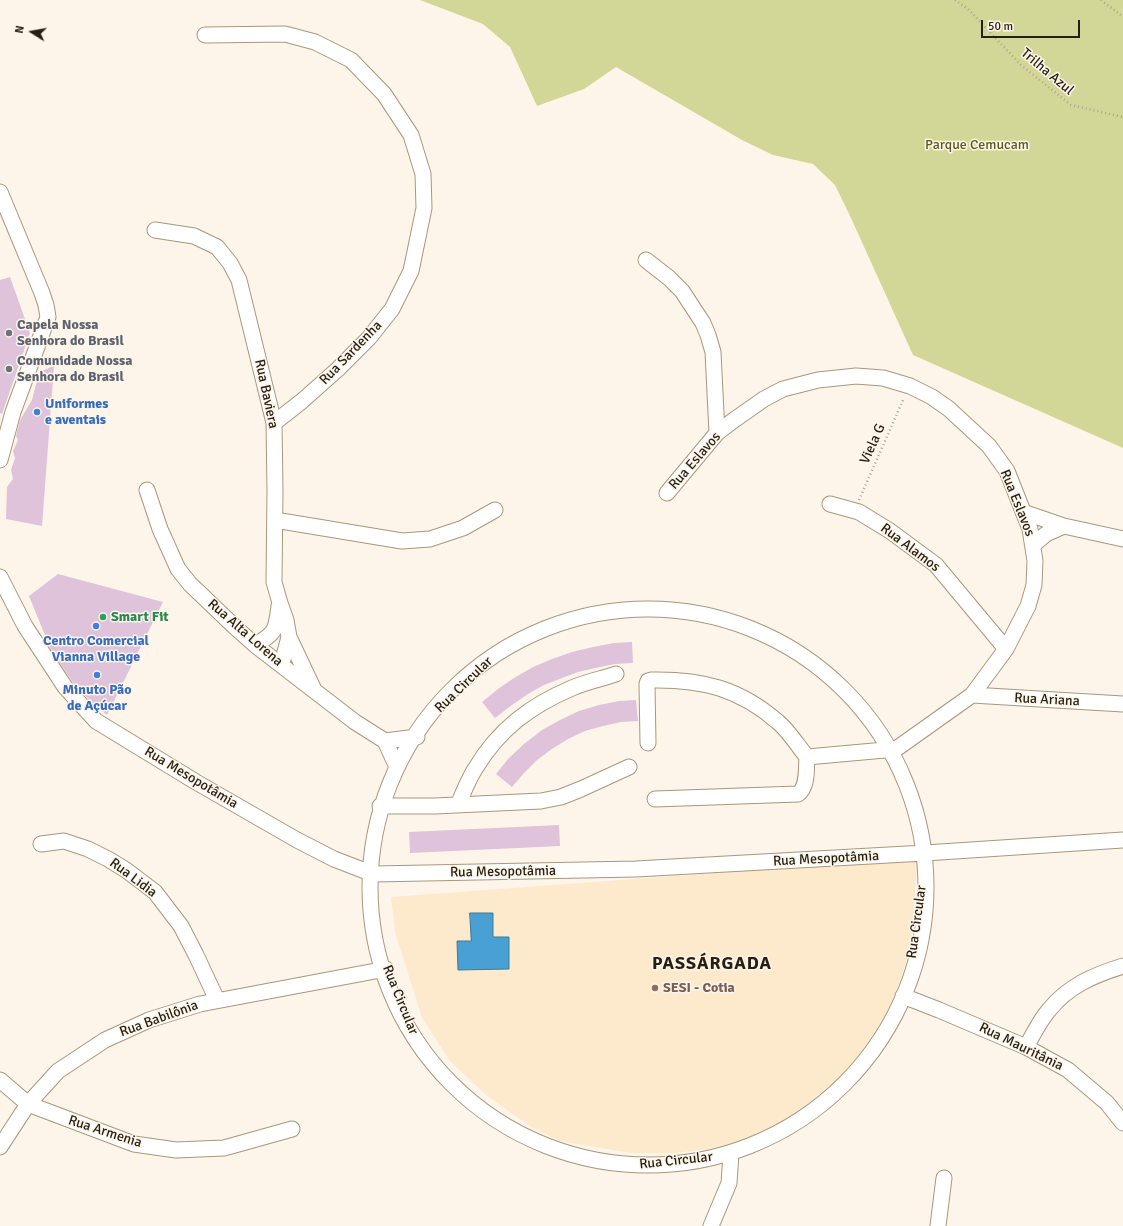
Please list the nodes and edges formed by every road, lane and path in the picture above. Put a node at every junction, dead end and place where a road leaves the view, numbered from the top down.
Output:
1 (955, 0) edge
2 (1101, 0) edge
3 (1123, 17) edge
4 (205, 35) dead end
5 (1123, 117) edge
6 (0, 192) edge
7 (154, 230) dead end
8 (646, 260) dead end
9 (910, 386) junction
10 (6, 411) edge
11 (274, 423) junction
12 (717, 433) junction
13 (0, 460) edge
14 (147, 490) dead end
15 (667, 493) dead end
16 (830, 504) dead end
17 (495, 510) dead end
18 (854, 511) junction
19 (1024, 512) junction
20 (275, 520) junction
21 (1064, 526) junction
22 (1123, 539) edge
23 (1033, 545) junction
24 (0, 576) edge
25 (280, 603) junction
26 (289, 637) junction
27 (255, 645) junction
28 (1006, 649) junction
29 (281, 665) junction
30 (616, 674) dead end
31 (316, 692) junction
32 (972, 695) junction
33 (1123, 704) edge
34 (417, 736) junction
35 (385, 741) junction
36 (648, 743) dead end
37 (896, 749) junction
38 (807, 757) junction
39 (397, 767) junction
40 (629, 767) dead end
41 (655, 799) dead end
42 (458, 805) junction
43 (380, 806) junction
44 (1123, 840) edge
45 (41, 844) dead end
46 (925, 853) junction
47 (372, 874) junction
48 (1123, 966) edge
49 (386, 969) junction
50 (903, 996) junction
51 (217, 1000) junction
52 (1026, 1047) junction
53 (0, 1080) edge
54 (28, 1104) junction
55 (1123, 1123) edge
56 (292, 1129) dead end
57 (0, 1147) edge
58 (731, 1154) junction
59 (944, 1178) dead end
60 (711, 1226) edge
61 (938, 1226) edge

1 - 5 path, Trilha Azul
2 - 3 path
4 - 11 street, Rua Sardenha
6 - 10 street
7 - 11 street, Rua Baviera
8 - 12 street
9 - 12 street, Rua Eslavos
9 - 18 path, Viela G
9 - 19 street, Rua Eslavos
10 - 13 street
11 - 20 street, Rua Baviera
12 - 15 street, Rua Eslavos
14 - 27 street, Rua Alta Lorena
16 - 18 street, Rua Alamos
17 - 20 street
18 - 28 street, Rua Alamos
19 - 21 street
19 - 23 street, Rua Eslavos
20 - 25 street, Rua Baviera
21 - 22 street
21 - 23 street
23 - 28 street, Rua Eslavos
24 - 47 street, Rua Mesopotâmia
25 - 26 street, Rua Baviera
25 - 27 street
26 - 29 street, Rua Baviera
26 - 31 street, Rua Baviera
27 - 29 street, Rua Alta Lorena
28 - 32 street, Rua Eslavos
29 - 31 street, Rua Alta Lorena
30 - 42 street
31 - 35 street, Rua Alta Lorena
32 - 33 street, Rua Ariana
32 - 37 street, Rua Eslavos
34 - 35 street
34 - 37 street, Rua Circular
34 - 39 street, Rua Circular
35 - 39 street
36 - 38 street
37 - 38 street
37 - 46 street, Rua Circular
38 - 41 street
39 - 43 street, Rua Circular
40 - 42 street
42 - 43 street
43 - 47 street, Rua Circular
44 - 46 street, Rua Mesopotâmia
45 - 51 street, Rua Lidia
46 - 47 street, Rua Mesopotâmia
46 - 50 street, Rua Circular
47 - 49 street, Rua Circular
48 - 52 street
49 - 51 street, Rua Babilônia
49 - 58 street, Rua Circular
50 - 52 street, Rua Mauritânia
50 - 58 street, Rua Circular
51 - 54 street, Rua Babilônia
52 - 55 street, Rua Mauritânia
53 - 54 street, Rua Armenia
54 - 56 street, Rua Armenia
54 - 57 street, Rua Babilônia
58 - 60 street
59 - 61 street

